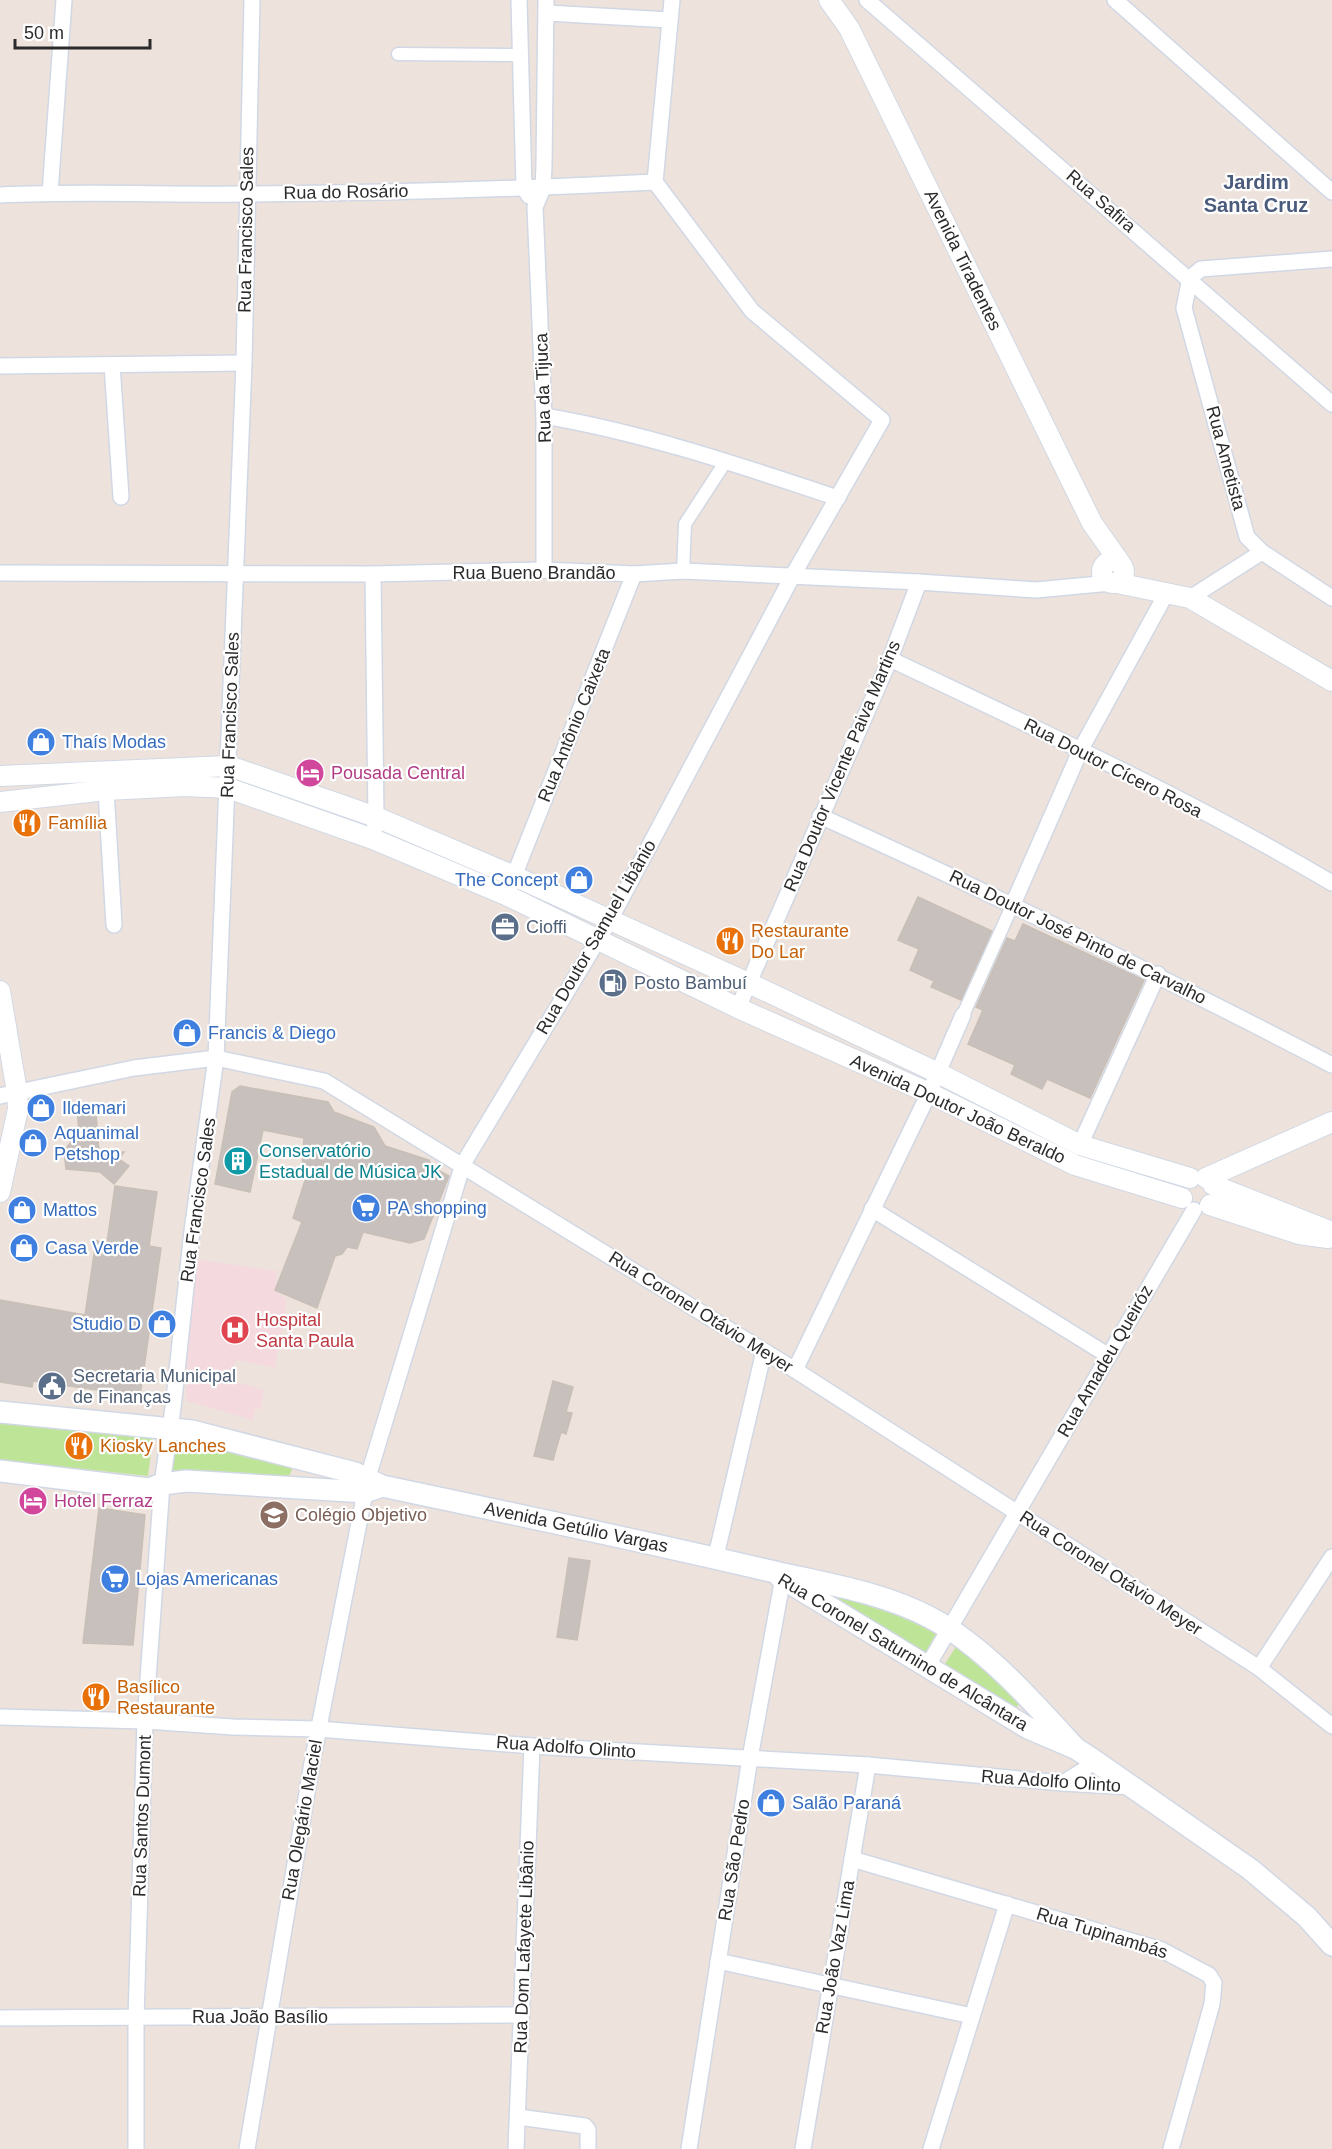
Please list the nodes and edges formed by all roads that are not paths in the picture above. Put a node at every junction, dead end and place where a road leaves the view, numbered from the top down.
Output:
1 (64, 0) edge
2 (252, 0) edge
3 (519, 0) edge
4 (672, 0) edge
5 (829, 0) edge
6 (867, 0) edge
7 (1115, 0) edge
8 (546, 6) edge
9 (670, 20) junction
10 (398, 54) dead end
11 (519, 55) junction
12 (655, 182) junction
13 (524, 188) junction
14 (543, 188) junction
15 (1332, 192) edge
16 (50, 193) junction
17 (246, 194) junction
18 (0, 195) edge
19 (535, 207) junction
20 (1332, 259) edge
21 (1190, 278) junction
22 (244, 363) junction
23 (112, 365) junction
24 (0, 366) edge
25 (1332, 404) edge
26 (544, 416) junction
27 (726, 461) junction
28 (121, 497) dead end
29 (838, 498) junction
30 (1262, 552) junction
31 (544, 570) junction
32 (235, 571) junction
33 (683, 571) junction
34 (0, 573) edge
35 (1113, 573) junction
36 (373, 574) junction
37 (634, 574) junction
38 (793, 575) junction
39 (919, 582) junction
40 (1157, 591) junction
41 (1190, 598) junction
42 (1332, 598) edge
43 (890, 659) junction
44 (1332, 681) edge
45 (1081, 749) junction
46 (229, 766) junction
47 (0, 776) edge
48 (228, 788) junction
49 (106, 790) junction
50 (0, 802) edge
51 (820, 816) junction
52 (376, 817) junction
53 (373, 838) junction
54 (513, 876) junction
55 (1332, 883) edge
56 (506, 895) junction
57 (1013, 904) junction
58 (610, 920) junction
59 (114, 925) dead end
60 (598, 939) junction
61 (1158, 974) junction
62 (750, 983) junction
63 (0, 991) edge
64 (738, 1008) junction
65 (963, 1015) joint
66 (216, 1058) junction
67 (1332, 1065) edge
68 (938, 1073) junction
69 (929, 1093) junction
70 (9, 1094) edge
71 (1332, 1122) edge
72 (1080, 1145) junction
73 (463, 1164) junction
74 (1203, 1180) junction
75 (0, 1192) edge
76 (1195, 1204) junction
77 (872, 1209) junction
78 (1332, 1232) edge
79 (1332, 1238) edge
80 (764, 1351) junction
81 (1109, 1356) junction
82 (795, 1370) junction
83 (0, 1412) edge
84 (171, 1428) junction
85 (293, 1456) junction
86 (0, 1471) edge
87 (162, 1484) junction
88 (372, 1485) junction
89 (288, 1488) junction
90 (1017, 1513) junction
91 (716, 1556) junction
92 (1332, 1557) edge
93 (778, 1574) junction
94 (950, 1630) junction
95 (927, 1667) junction
96 (1259, 1668) junction
97 (0, 1718) edge
98 (145, 1721) junction
99 (1332, 1726) edge
100 (318, 1729) junction
101 (532, 1746) junction
102 (1083, 1753) junction
103 (750, 1758) junction
104 (868, 1765) junction
105 (1063, 1784) junction
106 (1132, 1787) junction
107 (852, 1859) junction
108 (1007, 1904) junction
109 (1332, 1945) edge
110 (718, 1960) junction
111 (831, 1983) junction
112 (520, 2015) junction
113 (972, 2016) junction
114 (268, 2017) junction
115 (0, 2018) edge
116 (136, 2018) junction
117 (518, 2117) junction
118 (136, 2149) edge
119 (247, 2149) edge
120 (516, 2149) edge
121 (588, 2149) edge
122 (689, 2149) edge
123 (803, 2149) edge
124 (931, 2149) edge
125 (1171, 2149) edge

1 - 16 street
2 - 17 street, Rua Francisco Sales
3 - 11 street, Rua da Tijuca
4 - 9 street
5 - 35 street, Avenida Tiradentes
6 - 21 street, Rua Safira
7 - 15 street
8 - 9 street
8 - 14 street, Rua da Tijuca
9 - 12 street
10 - 11 street
11 - 13 street, Rua da Tijuca
12 - 14 street, Rua do Rosário
12 - 29 street, Rua Doutor Samuel Libânio
13 - 14 street, Rua do Rosário
13 - 17 street, Rua do Rosário
13 - 19 street, Rua da Tijuca
14 - 19 street, Rua da Tijuca
16 - 17 street, Rua do Rosário
16 - 18 street, Rua do Rosário
17 - 22 street, Rua Francisco Sales
19 - 26 street, Rua da Tijuca
20 - 21 street
21 - 25 street, Rua Safira
21 - 30 street, Rua Ametista
22 - 23 street
22 - 32 street, Rua Francisco Sales
23 - 24 street
23 - 28 street
26 - 27 street
26 - 31 street, Rua da Tijuca
27 - 29 street
27 - 33 street
29 - 38 street, Rua Doutor Samuel Libânio
30 - 41 street
30 - 42 street, Rua Ametista
31 - 36 street, Rua Bueno Brandão
31 - 37 street, Rua Bueno Brandão
32 - 34 street, Rua Bueno Brandão
32 - 36 street, Rua Bueno Brandão
32 - 46 street, Rua Francisco Sales
33 - 37 street, Rua Bueno Brandão
33 - 38 street, Rua Bueno Brandão
35 - 39 street, Rua Bueno Brandão
35 - 40 street
36 - 52 street
37 - 54 street, Rua Antônio Caixeta
38 - 39 street, Rua Bueno Brandão
38 - 58 street, Rua Doutor Samuel Libânio
39 - 43 street, Rua Doutor Vicente Paiva Martins
40 - 41 street
40 - 45 street
41 - 44 street
43 - 45 street, Rua Doutor Cícero Rosa
43 - 51 street, Rua Doutor Vicente Paiva Martins
45 - 55 street, Rua Doutor Cícero Rosa
45 - 57 street
46 - 47 street, Avenida Doutor João Beraldo
46 - 48 street, Rua Francisco Sales
46 - 52 street, Avenida Doutor João Beraldo
48 - 49 street, Avenida Doutor João Beraldo
48 - 53 street, Avenida Doutor João Beraldo
48 - 66 street, Rua Francisco Sales
49 - 50 street, Avenida Doutor João Beraldo
49 - 59 street
51 - 57 street, Rua Doutor José Pinto de Carvalho
51 - 62 street, Rua Doutor Vicente Paiva Martins
52 - 53 street
52 - 54 street, Avenida Doutor João Beraldo
53 - 56 street, Avenida Doutor João Beraldo
54 - 56 street
54 - 58 street, Avenida Doutor João Beraldo
56 - 60 street, Avenida Doutor João Beraldo
57 - 61 street, Rua Doutor José Pinto de Carvalho
57 - 65 street
58 - 60 street, Rua Doutor Samuel Libânio
58 - 62 street, Avenida Doutor João Beraldo
60 - 64 street, Avenida Doutor João Beraldo
60 - 73 street, Rua Doutor Samuel Libânio
61 - 67 street, Rua Doutor José Pinto de Carvalho
61 - 72 street
62 - 64 street
62 - 68 street, Avenida Doutor João Beraldo
63 - 70 street
64 - 69 street, Avenida Doutor João Beraldo
65 - 68 street
66 - 70 street, Rua Coronel Otávio Meyer
66 - 73 street, Rua Coronel Otávio Meyer
66 - 84 street, Rua Francisco Sales
68 - 69 street
68 - 72 street, Avenida Doutor João Beraldo
69 - 76 street, Avenida Doutor João Beraldo
69 - 77 street
70 - 75 street
71 - 74 street
72 - 74 street, Avenida Doutor João Beraldo
73 - 80 street, Rua Coronel Otávio Meyer
73 - 88 street, Rua Doutor Samuel Libânio
74 - 76 street
74 - 76 street
74 - 78 street, Avenida Doutor João Beraldo
76 - 79 street, Avenida Doutor João Beraldo
76 - 81 street, Rua Amadeu Queiróz
77 - 81 street
77 - 82 street
80 - 82 street, Rua Coronel Otávio Meyer
80 - 91 street
81 - 90 street, Rua Amadeu Queiróz
82 - 90 street, Rua Coronel Otávio Meyer
83 - 84 main road, Avenida Getúlio Vargas
84 - 85 main road, Avenida Getúlio Vargas
84 - 87 street, Rua Francisco Sales
85 - 88 main road, Avenida Getúlio Vargas
85 - 89 main road
86 - 87 main road, Avenida Getúlio Vargas
87 - 89 main road, Avenida Getúlio Vargas
87 - 98 street, Rua Santos Dumont
88 - 89 main road, Avenida Getúlio Vargas
88 - 91 main road, Avenida Getúlio Vargas
88 - 100 street, Rua Olegário Maciel
90 - 94 street, Rua Amadeu Queiróz
90 - 96 street, Rua Coronel Otávio Meyer
91 - 93 main road, Avenida Getúlio Vargas
92 - 96 street
93 - 94 main road, Rua Coronel Saturnino de Alcântara
93 - 95 main road, Rua Coronel Saturnino de Alcântara
93 - 103 street, Rua São Pedro
94 - 95 street, Rua Amadeu Queiróz
94 - 102 main road, Rua Coronel Saturnino de Alcântara
95 - 102 main road, Rua Coronel Saturnino de Alcântara
96 - 99 street, Rua Coronel Otávio Meyer
97 - 98 street, Rua Adolfo Olinto
98 - 100 street, Rua Adolfo Olinto
98 - 116 street, Rua Santos Dumont
100 - 101 street, Rua Adolfo Olinto
100 - 114 street, Rua Olegário Maciel
101 - 103 street, Rua Adolfo Olinto
101 - 112 street, Rua Dom Lafayete Libânio
102 - 105 street
102 - 106 main road, Rua Coronel Saturnino de Alcântara
103 - 104 street, Rua Adolfo Olinto
103 - 110 street, Rua São Pedro
104 - 105 street, Rua Adolfo Olinto
104 - 107 street, Rua João Vaz Lima
105 - 106 street, Rua Adolfo Olinto
106 - 109 main road, Rua Coronel Saturnino de Alcântara
107 - 108 street, Rua Tupinambás
107 - 111 street, Rua João Vaz Lima
108 - 113 street
108 - 125 street, Rua Tupinambás
110 - 111 street
110 - 122 street, Rua São Pedro
111 - 113 street
111 - 123 street, Rua João Vaz Lima
112 - 114 street, Rua João Basílio
112 - 117 street, Rua Dom Lafayete Libânio
113 - 124 street
114 - 116 street, Rua João Basílio
114 - 119 street, Rua Olegário Maciel
115 - 116 street, Rua João Basílio
116 - 118 street, Rua Santos Dumont
117 - 120 street, Rua Dom Lafayete Libânio
117 - 121 street

